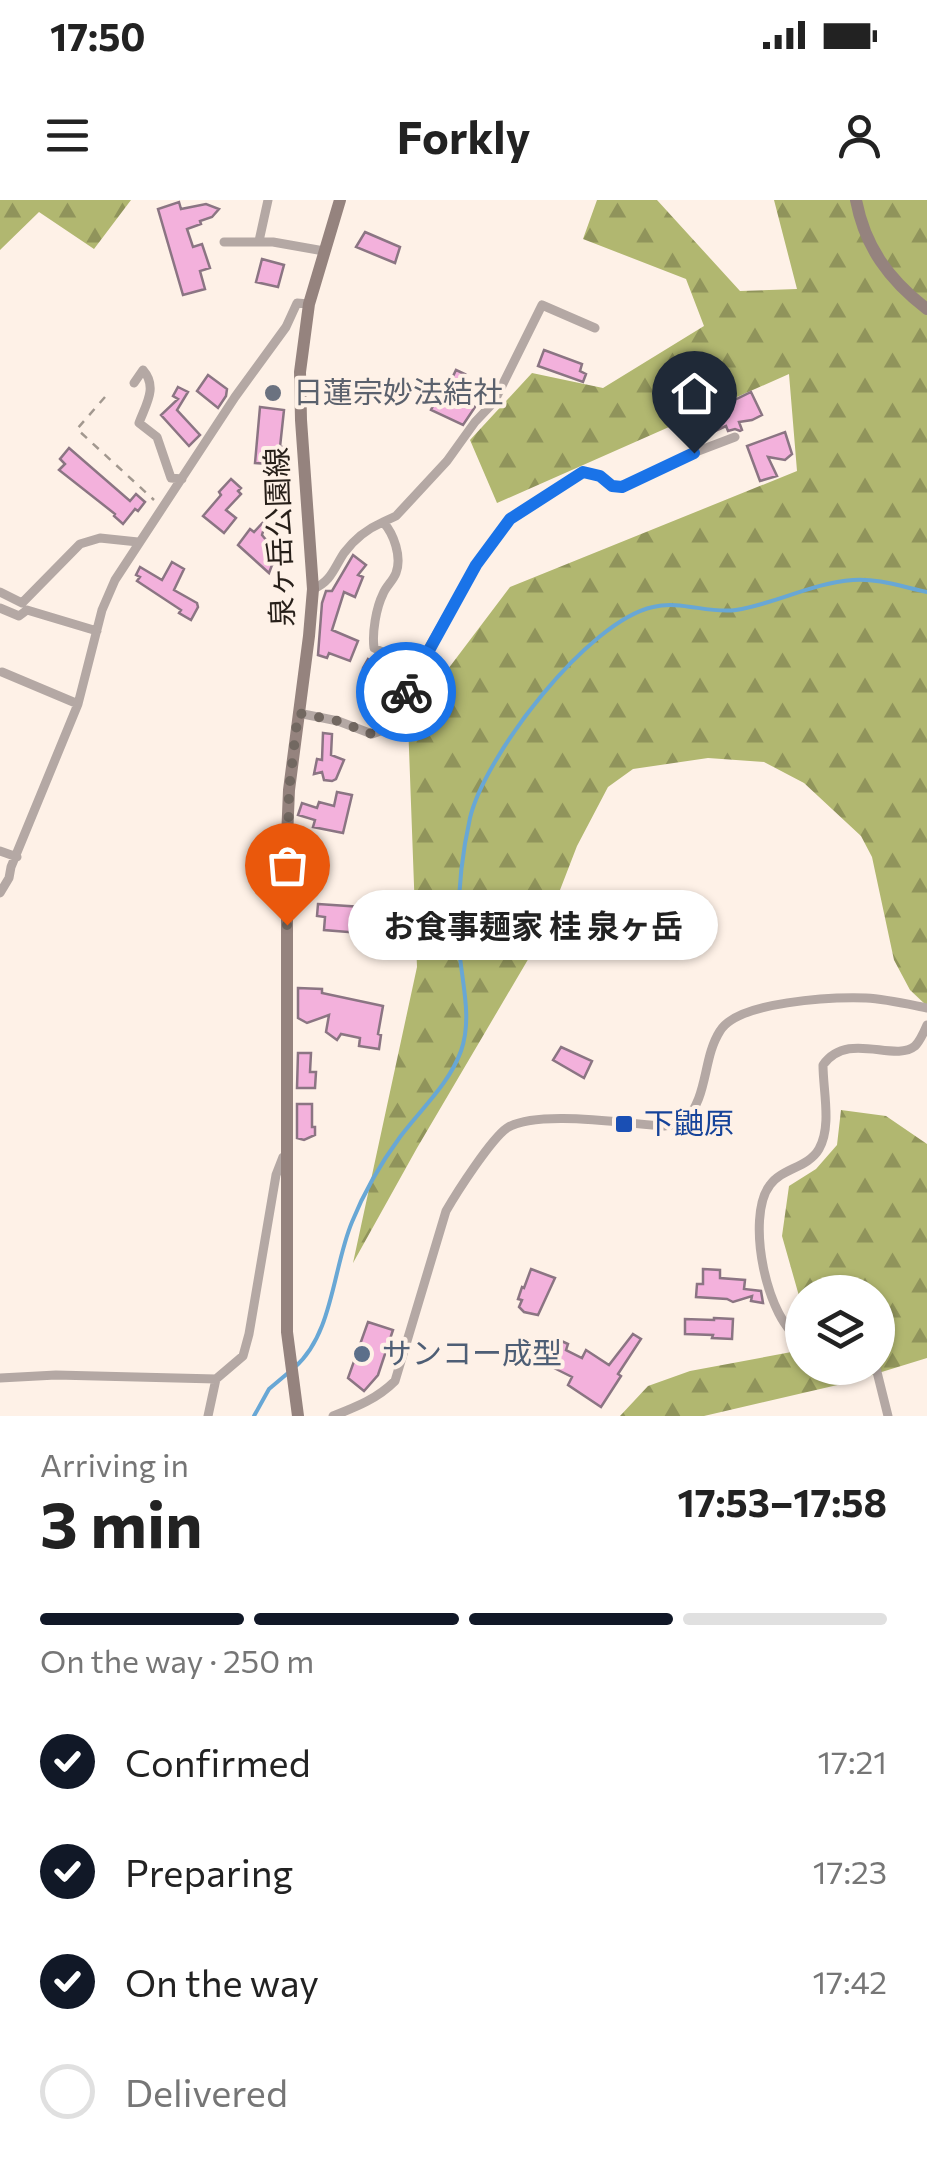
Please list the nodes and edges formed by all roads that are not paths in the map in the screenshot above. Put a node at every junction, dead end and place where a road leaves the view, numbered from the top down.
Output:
1 (268, 200) edge
2 (340, 200) edge
3 (856, 200) edge
4 (259, 241) junction
5 (224, 242) dead end
6 (324, 251) junction
7 (309, 304) junction
8 (927, 308) edge
9 (595, 328) dead end
10 (134, 382) dead end
11 (734, 437) dead end
12 (182, 479) junction
13 (383, 522) junction
14 (138, 542) junction
15 (313, 590) junction
16 (0, 592) edge
17 (0, 608) edge
18 (97, 631) junction
19 (418, 668) junction
20 (2, 672) edge
21 (78, 704) junction
22 (298, 713) junction
23 (0, 852) edge
24 (17, 857) junction
25 (0, 893) edge
26 (927, 1008) edge
27 (927, 1025) edge
28 (287, 1148) junction
29 (785, 1325) edge
30 (0, 1378) edge
31 (216, 1379) junction
32 (880, 1385) edge
33 (297, 1409) edge
34 (208, 1416) edge
35 (333, 1416) edge
36 (888, 1416) edge

1 - 4 street
2 - 6 main road, 泉ヶ岳公園線
3 - 8 main road
4 - 5 street
4 - 6 street
6 - 7 main road, 泉ヶ岳公園線
7 - 12 street
7 - 15 main road, 泉ヶ岳公園線
9 - 13 street
10 - 12 street
11 - 19 street
12 - 14 street
13 - 15 street
13 - 19 street
14 - 16 street
14 - 18 street
15 - 22 main road, 泉ヶ岳公園線
17 - 18 street
18 - 21 street
19 - 22 street
20 - 21 street
21 - 24 street
22 - 28 main road, 泉ヶ岳公園線
23 - 24 street
24 - 25 street
26 - 35 street
27 - 29 street
28 - 31 street
28 - 33 main road, 泉ヶ岳公園線
30 - 31 street
31 - 34 street
32 - 36 street

